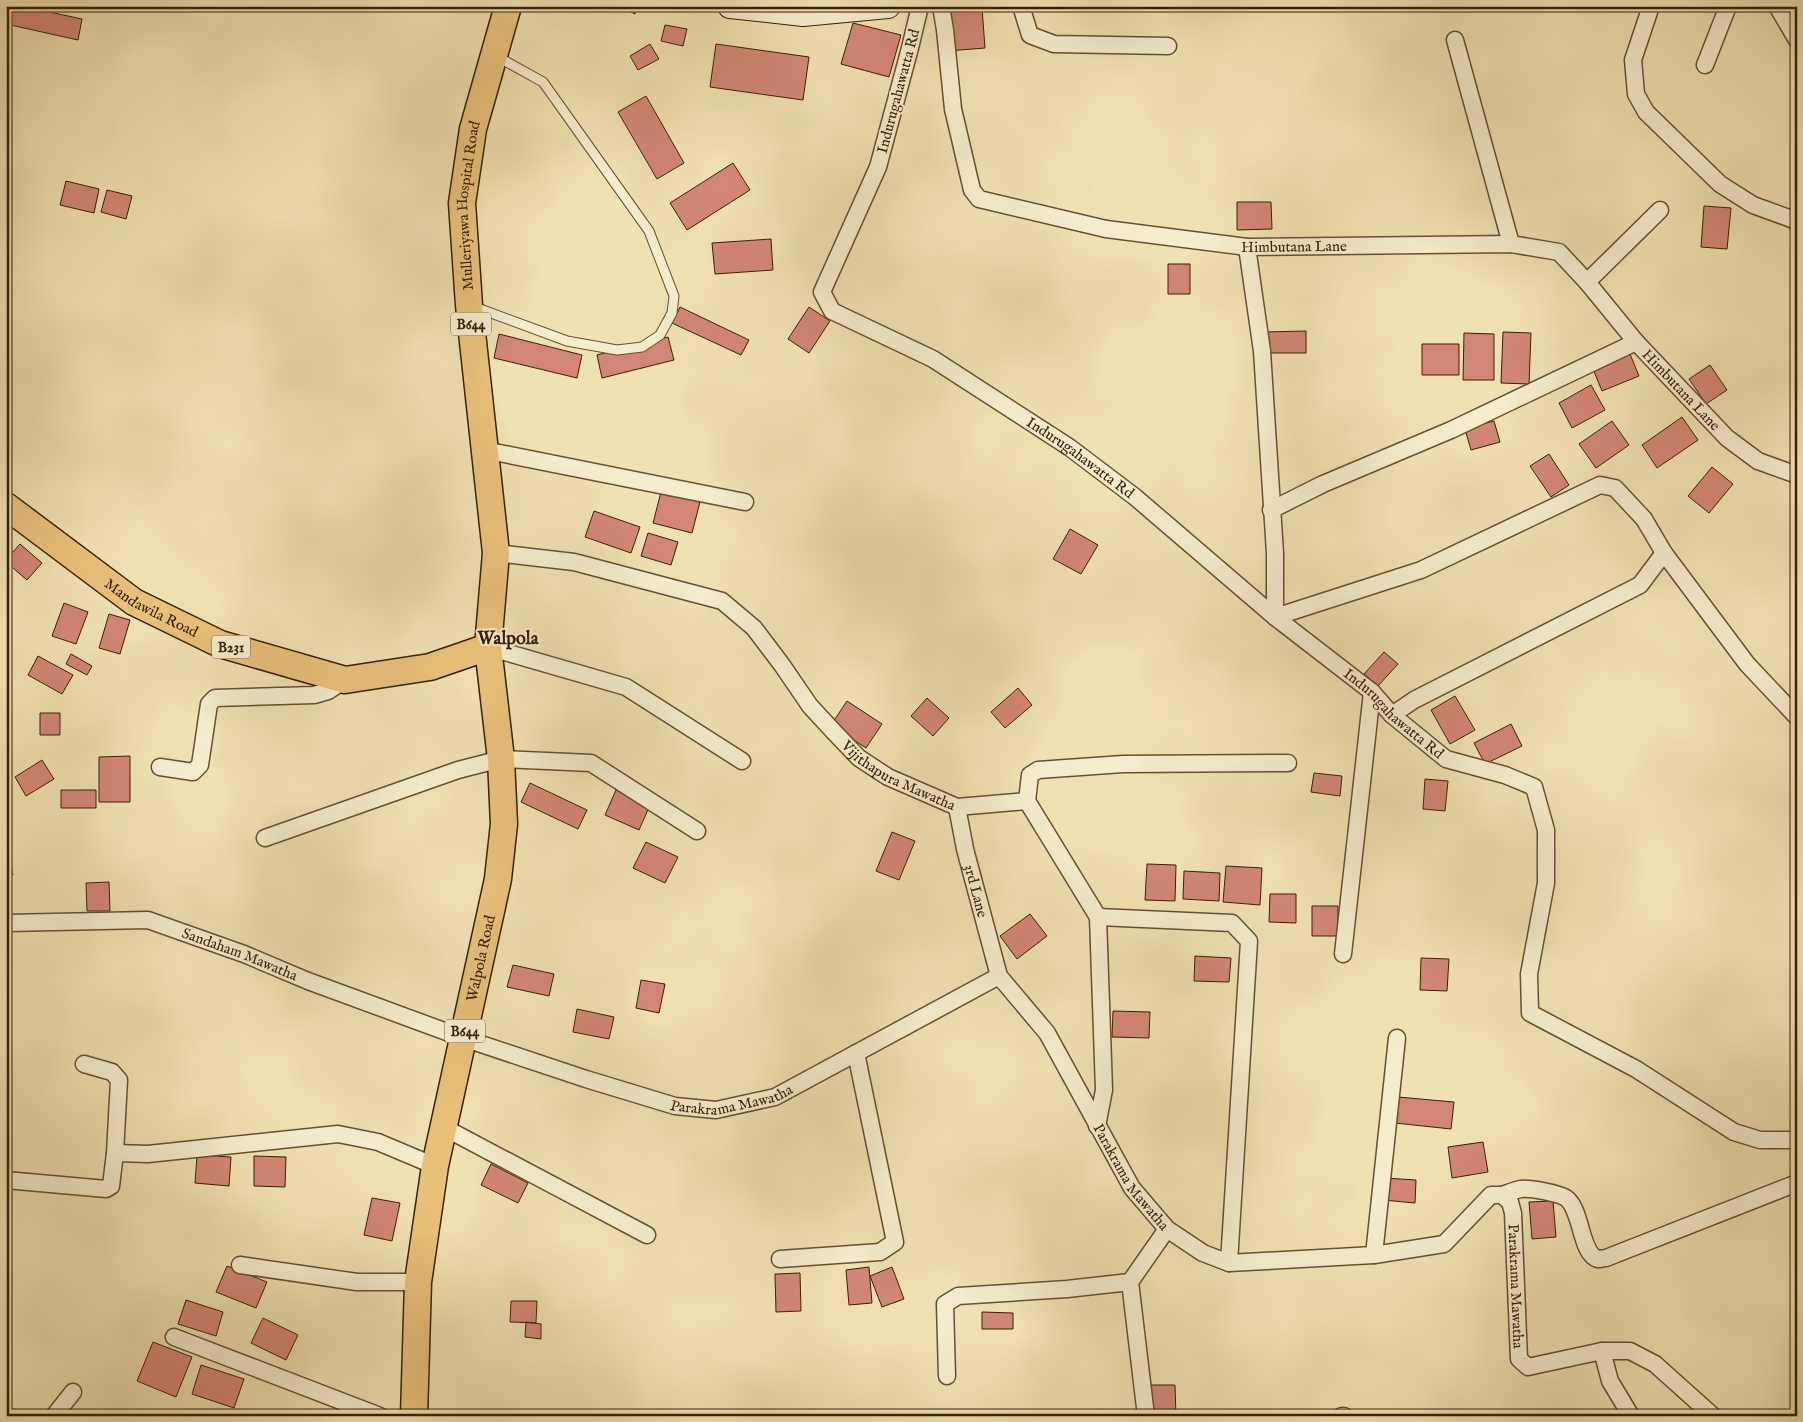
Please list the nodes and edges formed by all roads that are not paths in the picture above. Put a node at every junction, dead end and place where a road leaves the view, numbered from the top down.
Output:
1 (508, 6) edge
2 (730, 6) edge
3 (888, 6) edge
4 (920, 6) edge
5 (941, 6) edge
6 (1021, 6) edge
7 (1651, 6) edge
8 (1728, 6) edge
9 (1777, 6) edge
10 (1455, 40) dead end
11 (1797, 40) edge
12 (1168, 46) dead end
13 (494, 54) junction
14 (1705, 65) dead end
15 (1660, 210) dead end
16 (1797, 221) edge
17 (1511, 244) junction
18 (1247, 247) junction
19 (1588, 282) junction
20 (469, 305) junction
21 (1636, 342) junction
22 (484, 450) junction
23 (1797, 475) edge
24 (745, 502) dead end
25 (6, 506) edge
26 (1271, 510) junction
27 (496, 553) junction
28 (1664, 553) junction
29 (1275, 617) junction
30 (488, 647) junction
31 (344, 680) junction
32 (1372, 692) junction
33 (1392, 715) junction
34 (1797, 717) edge
35 (501, 759) junction
36 (742, 761) dead end
37 (1288, 763) dead end
38 (160, 767) dead end
39 (1027, 801) junction
40 (956, 807) junction
41 (697, 831) dead end
42 (265, 838) dead end
43 (1098, 917) junction
44 (6, 923) edge
45 (1343, 954) dead end
46 (999, 976) junction
47 (463, 1038) junction
48 (1397, 1038) dead end
49 (856, 1053) junction
50 (84, 1064) dead end
51 (1097, 1126) junction
52 (445, 1128) junction
53 (1797, 1140) edge
54 (115, 1152) junction
55 (435, 1166) junction
56 (6, 1180) edge
57 (1797, 1183) edge
58 (1502, 1195) junction
59 (1168, 1229) junction
60 (647, 1235) dead end
61 (1374, 1255) junction
62 (780, 1259) dead end
63 (1229, 1263) junction
64 (240, 1265) dead end
65 (418, 1282) junction
66 (1130, 1282) junction
67 (174, 1337) dead end
68 (1602, 1351) junction
69 (947, 1376) dead end
70 (72, 1392) dead end
71 (54, 1416) edge
72 (380, 1416) edge
73 (414, 1416) edge
74 (1146, 1416) edge
75 (1631, 1416) edge
76 (1713, 1416) edge

1 - 13 main road, Mulleriyawa Hospital Road / B644
2 - 3 street
4 - 29 street, Indurugahawatta Rd
5 - 18 street, Himbutana Lane
6 - 12 street
7 - 16 street
8 - 14 street
9 - 11 street
10 - 17 street
13 - 20 main road, Mulleriyawa Hospital Road / B644
13 - 20 lane
15 - 19 street
17 - 18 street, Himbutana Lane
17 - 19 street, Himbutana Lane
18 - 26 street
19 - 21 street, Himbutana Lane
20 - 22 main road, Mulleriyawa Hospital Road / B644
21 - 23 street, Himbutana Lane
21 - 26 street
22 - 24 street
22 - 27 main road, Mulleriyawa Hospital Road / B644
25 - 31 main road, Mandawila Road / B231
26 - 29 street
27 - 30 main road, Mulleriyawa Hospital Road / B644
27 - 40 street, Vijithapura Mawatha
28 - 29 street
28 - 33 street
28 - 34 street
29 - 32 street, Indurugahawatta Rd
30 - 31 main road, Mandawila Road / B231
30 - 35 main road, Walpola Road / B644
30 - 36 street
31 - 38 street
32 - 33 street, Indurugahawatta Rd
32 - 45 street
33 - 53 street, Indurugahawatta Rd
35 - 41 street
35 - 42 street
35 - 47 main road, Walpola Road / B644
37 - 39 street
39 - 40 street, Vijithapura Mawatha
39 - 43 street
40 - 46 street, 3rd Lane
43 - 51 street
43 - 63 street
44 - 47 street, Sandaham Mawatha
46 - 49 street, Parakrama Mawatha
46 - 51 street, Parakrama Mawatha
47 - 49 street, Parakrama Mawatha
47 - 52 main road, Walpola Road / B644
48 - 61 street
49 - 62 street
50 - 54 street
51 - 59 street, Parakrama Mawatha
52 - 55 main road, Walpola Road / B644
52 - 60 street
54 - 55 street
54 - 56 street
55 - 65 main road, Walpola Road / B644
57 - 58 street
58 - 61 street, Parakrama Mawatha
58 - 68 street, Parakrama Mawatha
59 - 63 street, Parakrama Mawatha
59 - 66 street
61 - 63 street, Parakrama Mawatha
64 - 65 street
65 - 73 main road, Walpola Road / B644
66 - 69 street
66 - 74 street
67 - 72 street
68 - 75 street
68 - 76 street, Parakrama Mawatha
70 - 71 street

